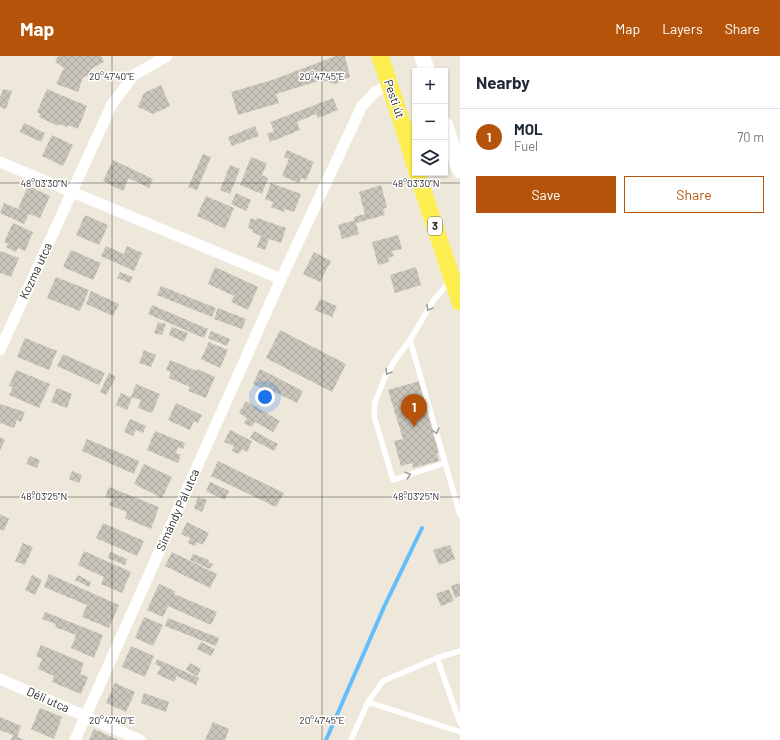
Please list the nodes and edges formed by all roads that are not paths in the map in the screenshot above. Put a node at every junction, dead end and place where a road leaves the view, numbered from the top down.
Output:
1 (166, 56) edge
2 (380, 56) edge
3 (422, 56) edge
4 (426, 68) edge
5 (390, 85) junction
6 (448, 134) edge
7 (412, 156) edge
8 (0, 162) edge
9 (460, 170) edge
10 (418, 176) edge
11 (72, 193) junction
12 (281, 279) junction
13 (452, 280) junction
14 (460, 302) edge
15 (410, 340) junction
16 (0, 350) edge
17 (445, 463) junction
18 (460, 515) edge
19 (460, 651) edge
20 (437, 658) junction
21 (0, 679) edge
22 (368, 702) junction
23 (86, 716) junction
24 (460, 723) edge
25 (460, 732) edge
26 (75, 740) edge
27 (140, 740) edge
28 (351, 740) edge

1 - 11 street, Kozma utca
2 - 5 main road, Pesti út
3 - 4 street
5 - 7 main road, Pesti út
5 - 12 street, Simándy Pál utca
6 - 9 street
8 - 11 street
10 - 13 main road, 3
11 - 12 street
11 - 16 street, Kozma utca
12 - 23 street, Simándy Pál utca
13 - 14 main road, 3
13 -> 15 lane
15 -> 17 lane
15 -> 17 lane
17 - 18 lane
19 - 20 lane
20 - 22 lane
20 - 24 lane
21 - 23 street, Déli utca
22 - 25 lane
22 - 28 lane
23 - 26 street, Simándy Pál utca
23 - 27 street, Déli utca

